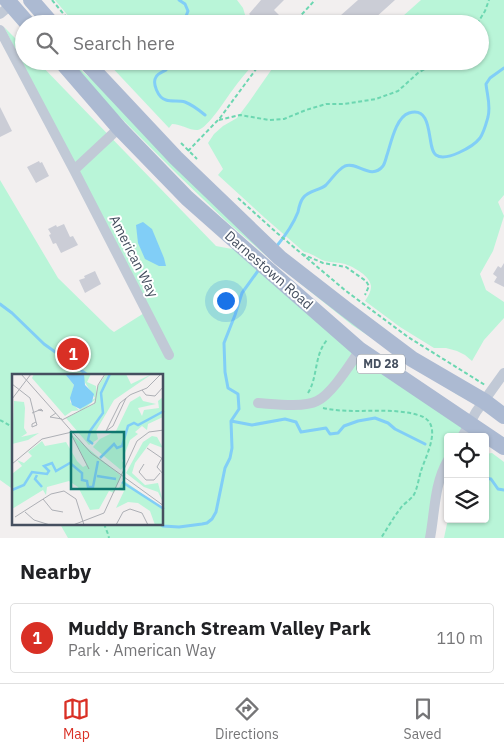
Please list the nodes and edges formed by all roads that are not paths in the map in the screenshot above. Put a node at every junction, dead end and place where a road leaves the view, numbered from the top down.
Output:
1 (32, 0) edge
2 (6, 6) edge
3 (17, 15) edge
4 (44, 15) edge
5 (0, 30) edge
6 (15, 58) edge
7 (21, 70) edge
8 (69, 70) edge
9 (93, 70) edge
10 (119, 128) junction
11 (74, 170) junction
12 (273, 252) junction
13 (360, 350) junction
14 (168, 355) dead end
15 (504, 373) edge
16 (258, 403) dead end
17 (477, 413) edge
18 (504, 416) edge
19 (504, 447) edge
20 (444, 467) edge
21 (430, 538) edge

1 - 4 main road
2 - 3 main road
5 - 6 street, American Way
7 - 11 street, American Way
8 - 10 main road, Darnestown Road / MD 28
9 - 12 main road, Darnestown Road / MD 28
10 - 11 street
10 - 12 main road, Darnestown Road / MD 28
11 - 14 street, American Way
12 - 13 main road, Darnestown Road / MD 28
12 - 17 main road, Darnestown Road / MD 28
13 - 16 street
13 - 17 main road, Darnestown Road / MD 28
15 - 17 street
17 - 18 main road, Darnestown Road / MD 28
17 - 19 main road, Darnestown Road / MD 28
20 - 21 street

